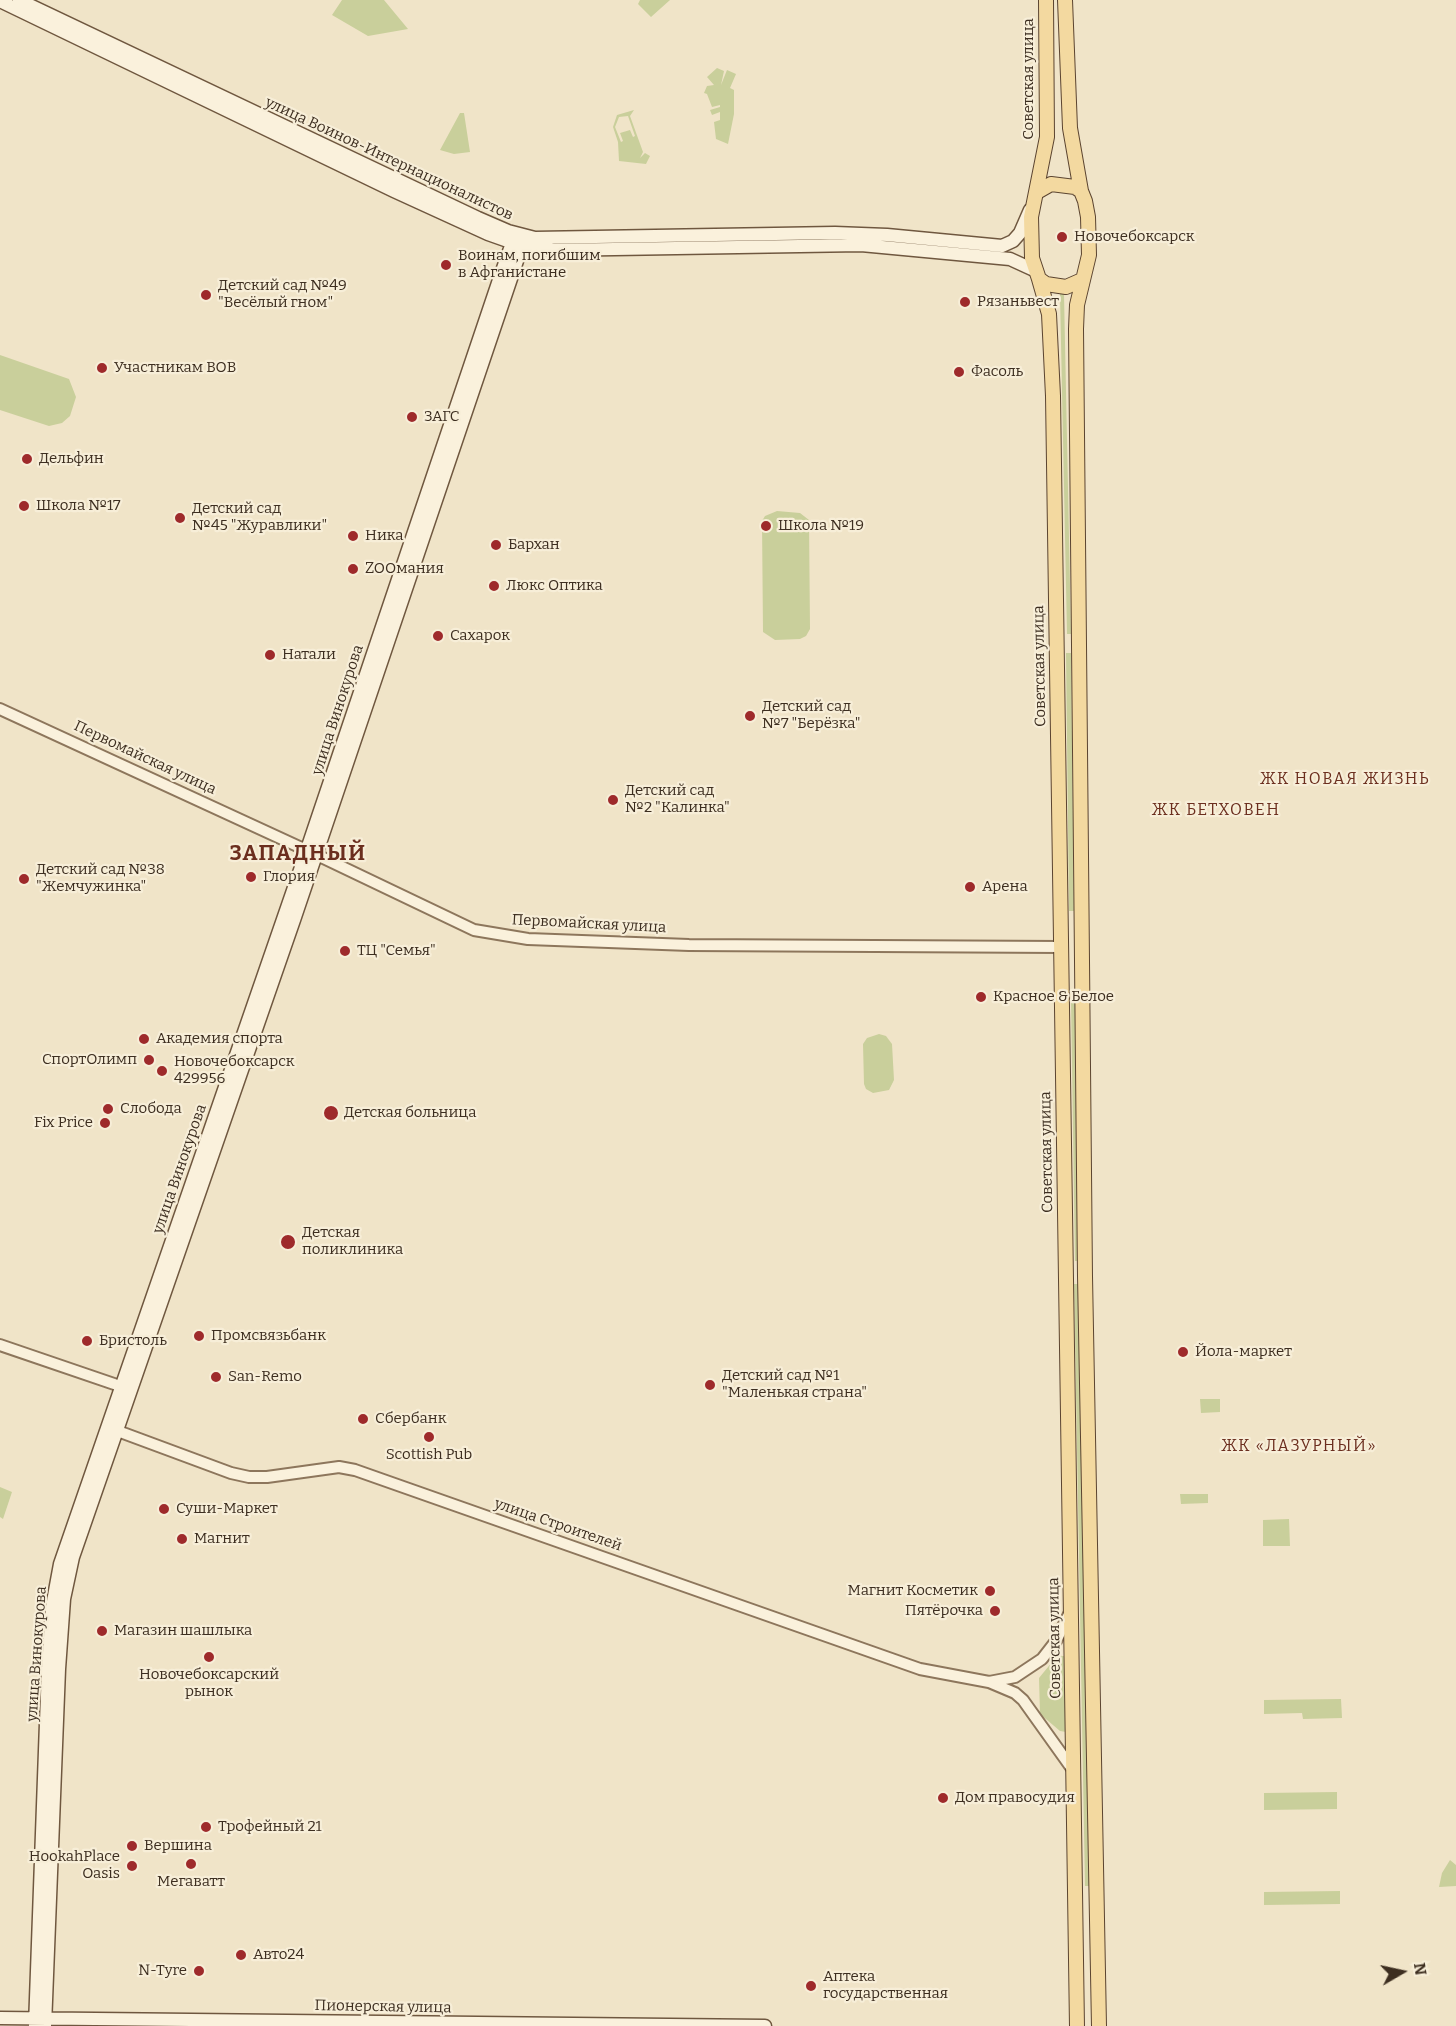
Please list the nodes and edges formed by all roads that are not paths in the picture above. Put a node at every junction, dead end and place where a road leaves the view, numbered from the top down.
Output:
1 (19, 0) edge
2 (1046, 0) edge
3 (1065, 0) edge
4 (0, 1) edge
5 (226, 106) junction
6 (1081, 191) junction
7 (1035, 197) junction
8 (754, 241) junction
9 (518, 242) junction
10 (1036, 274) junction
11 (1082, 280) junction
12 (1056, 644) junction
13 (1079, 644) junction
14 (0, 709) edge
15 (311, 852) junction
16 (1061, 947) junction
17 (1081, 947) junction
18 (1066, 1276) junction
19 (1085, 1276) junction
20 (0, 1345) edge
21 (125, 1388) junction
22 (111, 1429) junction
23 (1071, 1610) junction
24 (989, 1682) junction
25 (1073, 1770) junction
26 (1075, 1900) junction
27 (1097, 1900) junction
28 (0, 2018) edge
29 (41, 2022) edge
30 (765, 2026) edge
31 (1077, 2026) edge
32 (1099, 2026) edge

1 - 5 main road, улица Воинов-Интернационалистов
2 - 7 main road, Советская улица
3 - 6 main road
4 - 5 main road, улица Воинов-Интернационалистов
5 - 9 main road, улица Воинов-Интернационалистов
6 - 7 main road
6 - 11 main road
7 - 8 main road, улица Воинов-Интернационалистов
7 - 10 main road, Советская улица
8 - 9 main road, улица Воинов-Интернационалистов
8 - 10 main road, улица Воинов-Интернационалистов
9 - 15 main road, улица Винокурова
10 - 11 main road
10 - 12 main road, Советская улица
11 - 13 main road
12 - 13 main road
12 - 16 main road, Советская улица
13 - 17 main road
14 - 15 street, Первомайская улица
15 - 16 street, Первомайская улица
15 - 21 main road, улица Винокурова
16 - 17 main road, Первомайская улица
16 - 18 main road, Советская улица
17 - 19 main road
18 - 19 main road
18 - 23 main road, Советская улица
19 - 27 main road
20 - 21 street
21 - 22 main road, улица Винокурова
22 - 24 street, улица Строителей
22 - 29 main road, улица Винокурова
23 - 24 street, улица Строителей
23 - 25 main road, Советская улица
24 - 25 street, улица Строителей
25 - 26 main road, Советская улица
26 - 27 main road
26 - 31 main road, Советская улица
27 - 32 main road
28 - 29 main road, Пионерская улица
29 - 30 main road, Пионерская улица

